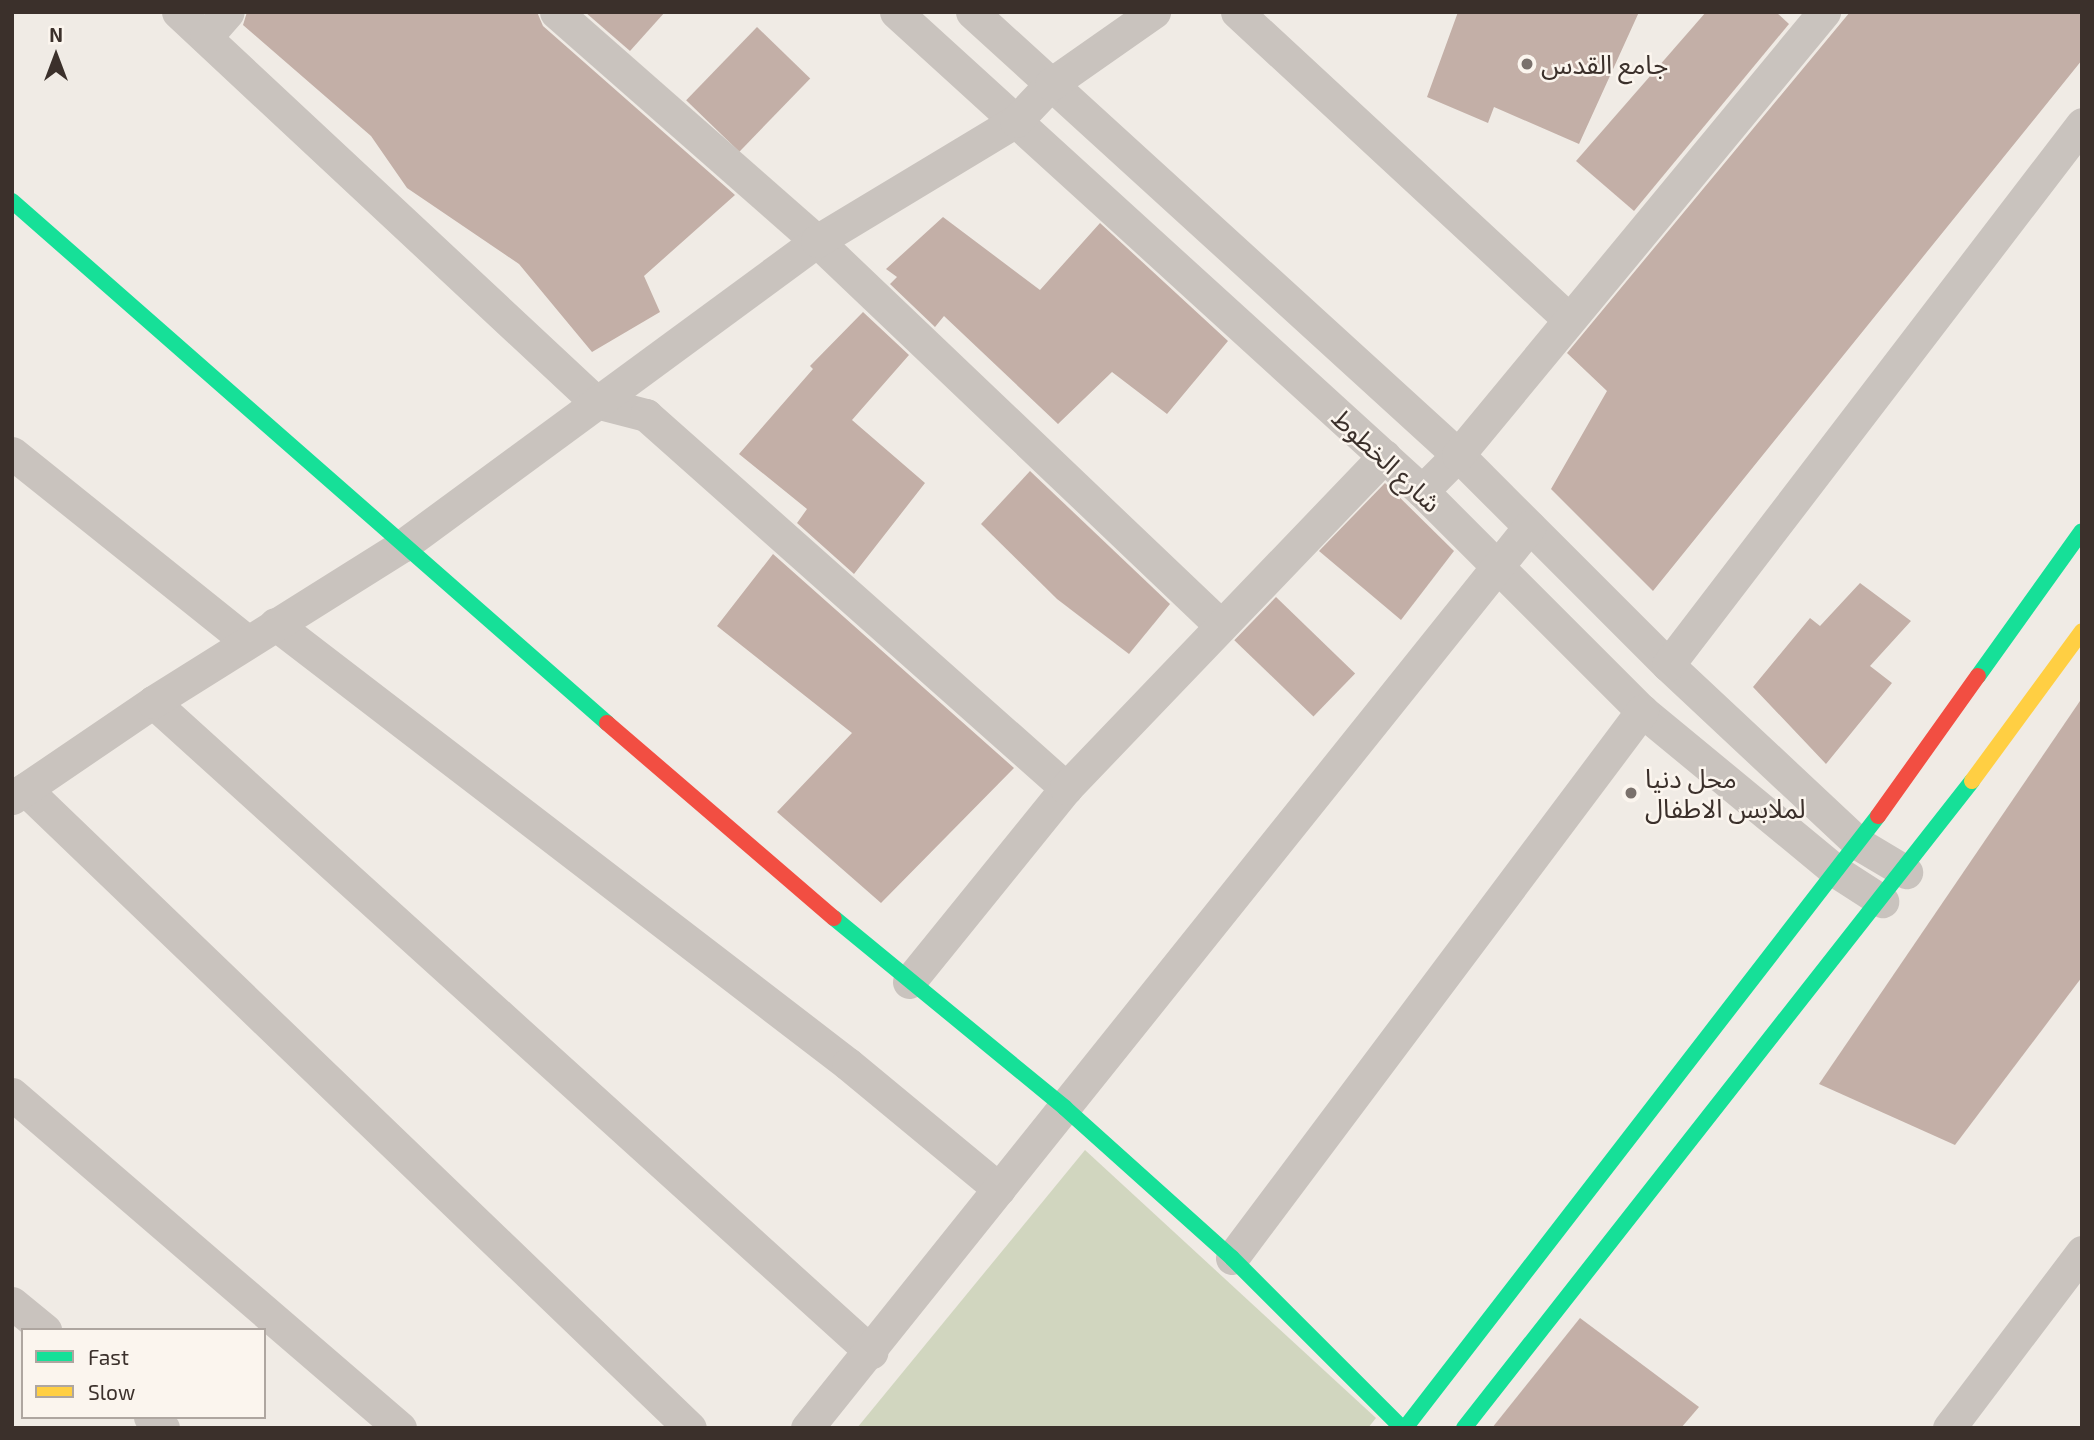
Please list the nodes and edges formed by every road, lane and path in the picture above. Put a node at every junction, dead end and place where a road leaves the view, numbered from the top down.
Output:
1 (178, 12) edge
2 (228, 12) edge
3 (556, 12) edge
4 (896, 12) edge
5 (972, 12) edge
6 (1154, 12) edge
7 (1237, 12) edge
8 (1824, 12) edge
9 (206, 37) junction
10 (1051, 84) junction
11 (1016, 121) junction
12 (2082, 124) edge
13 (12, 201) edge
14 (817, 241) junction
15 (1567, 318) junction
16 (596, 402) junction
17 (12, 453) edge
18 (1458, 455) junction
19 (1384, 456) junction
20 (1422, 491) junction
21 (1529, 527) junction
22 (2082, 531) edge
23 (402, 546) junction
24 (1497, 565) junction
25 (275, 624) junction
26 (1219, 624) junction
27 (2082, 631) edge
28 (247, 641) junction
29 (1668, 665) junction
30 (153, 702) junction
31 (1642, 711) junction
32 (1066, 788) junction
33 (19, 794) edge
34 (1859, 844) junction
35 (1837, 872) junction
36 (1906, 872) junction
37 (1882, 901) junction
38 (909, 982) junction
39 (12, 1094) edge
40 (1065, 1108) junction
41 (999, 1189) junction
42 (2082, 1252) edge
43 (1232, 1258) junction
44 (12, 1303) edge
45 (42, 1328) edge
46 (871, 1352) junction
47 (400, 1428) edge
48 (690, 1428) edge
49 (807, 1428) edge
50 (1403, 1428) edge
51 (1464, 1428) edge
52 (1949, 1428) edge

1 - 9 street
2 - 9 street
3 - 14 street
4 - 11 street, شارع الخطوط
5 - 10 street, شارع الخطوط
6 - 10 street
7 - 15 street
8 - 15 street
9 - 16 street
10 - 11 street
10 - 18 street, شارع الخطوط
11 - 14 street
11 - 19 street, شارع الخطوط
12 - 29 street
13 - 23 main road
14 - 16 street
14 - 26 street
15 - 18 street
16 - 23 street
16 - 32 street
17 - 28 street
18 - 20 street
18 - 21 street, شارع الخطوط
19 - 20 street, شارع الخطوط
19 - 26 street
20 - 24 street, شارع الخطوط
21 - 24 street
21 - 29 street, شارع الخطوط
22 - 34 main road
23 - 25 street
23 - 38 main road
24 - 31 street, شارع الخطوط
24 - 40 street
25 - 28 street
25 - 41 street
26 - 32 street
27 - 36 main road
28 - 30 street
29 - 34 street, شارع الخطوط
30 - 33 street
30 - 46 street
31 - 35 street, شارع الخطوط
31 - 43 street
32 - 38 street
33 - 48 street
34 - 35 main road
34 - 36 street, شارع الخطوط
35 - 37 street, شارع الخطوط
35 - 50 main road
36 - 37 main road
37 - 51 main road
38 - 40 main road
39 - 47 street
40 - 41 street
40 - 43 main road
41 - 46 street
42 - 52 street
43 - 50 main road
44 - 45 street
46 - 49 street

